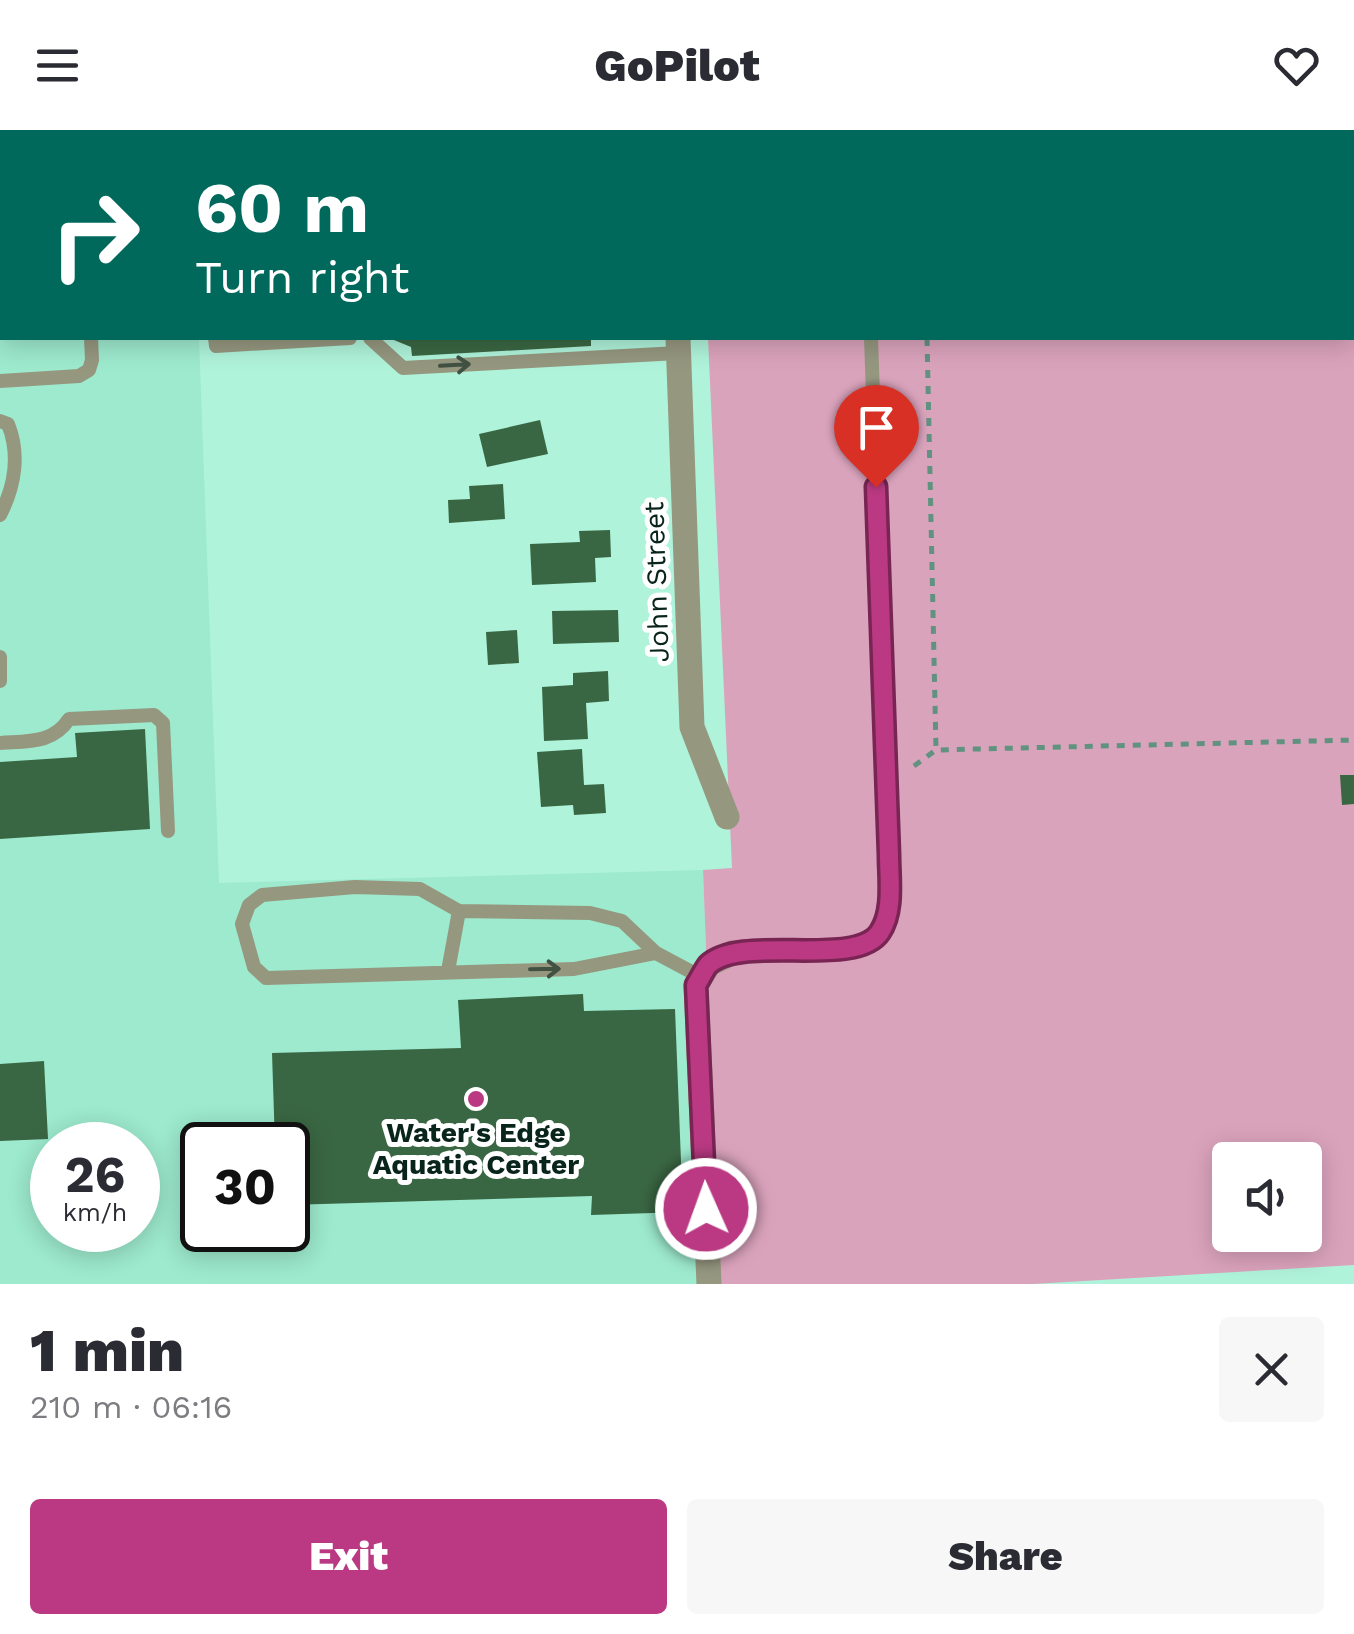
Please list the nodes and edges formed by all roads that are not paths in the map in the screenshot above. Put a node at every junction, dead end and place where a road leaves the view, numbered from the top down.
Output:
1 (91, 340) edge
2 (215, 340) edge
3 (316, 340) edge
4 (372, 340) edge
5 (870, 340) edge
6 (678, 345) edge
7 (0, 381) edge
8 (0, 421) edge
9 (0, 514) edge
10 (0, 657) edge
11 (0, 681) edge
12 (0, 743) edge
13 (726, 818) dead end
14 (168, 830) dead end
15 (458, 911) junction
16 (656, 953) junction
17 (732, 953) joint
18 (448, 970) junction
19 (701, 977) junction
20 (709, 1284) edge

1 - 7 lane
2 - 3 lane
4 -> 6 lane
5 - 17 lane
6 - 13 street, John Street
8 - 9 lane
10 - 11 lane
12 - 14 lane
15 - 16 lane
15 - 18 lane
15 - 18 lane
18 -> 16 lane
16 - 19 lane
17 - 19 street
19 - 20 street

